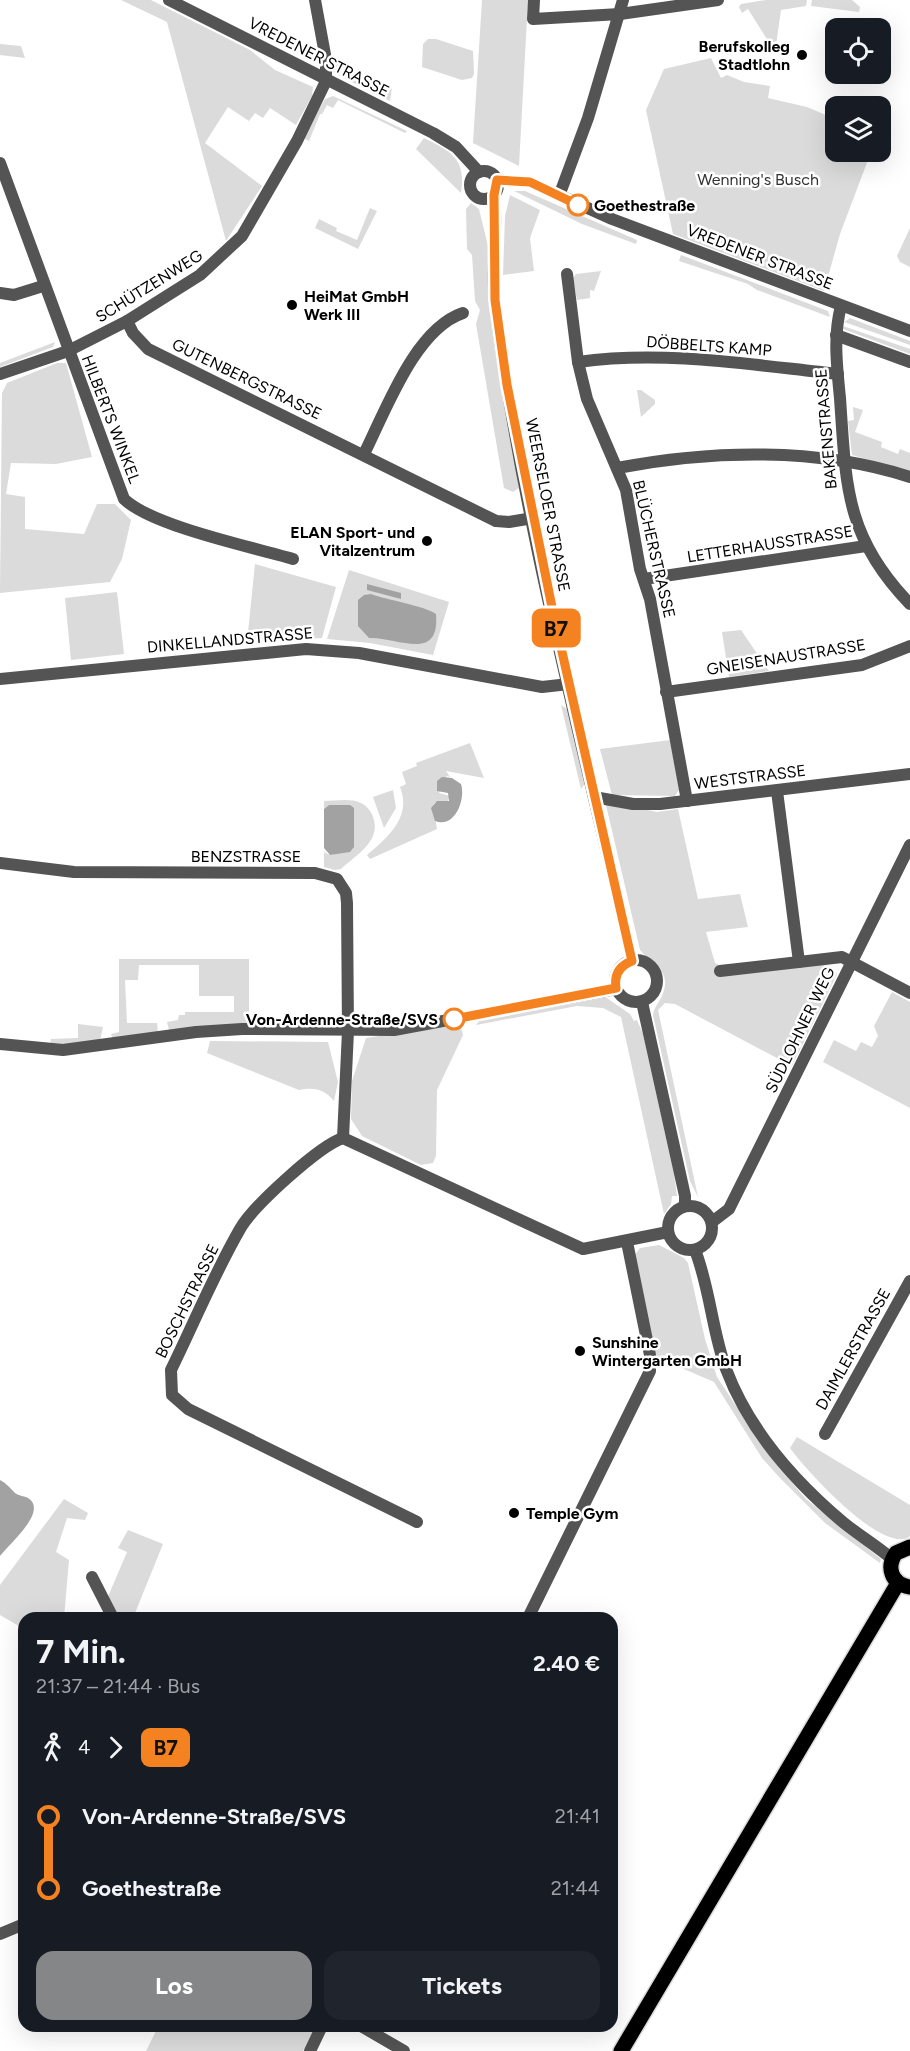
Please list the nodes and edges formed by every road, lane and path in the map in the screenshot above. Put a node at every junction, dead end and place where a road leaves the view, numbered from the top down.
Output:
1 (169, 0) edge
2 (315, 0) edge
3 (534, 0) edge
4 (623, 0) edge
5 (718, 0) edge
6 (620, 14) junction
7 (326, 81) junction
8 (0, 163) edge
9 (478, 172) junction
10 (3, 179) edge
11 (497, 180) junction
12 (559, 196) junction
13 (489, 197) junction
14 (567, 273) dead end
15 (43, 286) junction
16 (0, 293) edge
17 (841, 306) junction
18 (463, 313) dead end
19 (127, 321) junction
20 (910, 331) edge
21 (836, 335) junction
22 (68, 351) junction
23 (578, 362) junction
24 (910, 362) edge
25 (0, 374) edge
26 (838, 374) junction
27 (364, 454) junction
28 (844, 461) junction
29 (617, 468) junction
30 (910, 477) edge
31 (533, 519) junction
32 (866, 546) junction
33 (293, 559) dead end
34 (644, 579) junction
35 (910, 604) edge
36 (910, 646) edge
37 (0, 679) edge
38 (569, 684) junction
39 (666, 692) junction
40 (910, 774) edge
41 (777, 790) junction
42 (594, 797) junction
43 (687, 801) junction
44 (910, 845) edge
45 (0, 863) edge
46 (632, 961) junction
47 (799, 962) junction
48 (852, 962) junction
49 (720, 971) dead end
50 (616, 988) junction
51 (910, 993) edge
52 (642, 1002) junction
53 (348, 1031) junction
54 (0, 1044) edge
55 (343, 1138) junction
56 (685, 1206) junction
57 (712, 1222) junction
58 (668, 1232) junction
59 (627, 1242) junction
60 (695, 1250) junction
61 (910, 1281) edge
62 (825, 1434) dead end
63 (417, 1522) dead end
64 (910, 1547) edge
65 (892, 1559) junction
66 (92, 1577) dead end
67 (904, 1585) edge
68 (110, 1612) edge
69 (531, 1612) edge
70 (18, 1926) edge
71 (0, 1934) edge
72 (319, 2032) edge
73 (371, 2032) edge
74 (310, 2051) edge
75 (404, 2051) edge
76 (621, 2051) edge

1 - 7 street, VREDENER STRASSE
2 - 7 street
3 - 6 street
4 - 6 street
5 - 6 street
6 - 12 street
7 - 9 street, VREDENER STRASSE
7 - 19 street, SCHÜTZENWEG
8 - 10 street, HILBERTS WINKEL
9 - 11 street
9 - 13 street
10 - 15 street, HILBERTS WINKEL
11 - 12 street, VREDENER STRASSE
11 - 13 street
12 - 17 street, VREDENER STRASSE
13 - 31 street, WEERSELOER STRASSE
14 - 23 street, BLÜCHERSTRASSE
15 - 16 street
15 - 22 street, HILBERTS WINKEL
17 - 20 street, VREDENER STRASSE
17 - 21 street, BAKENSTRASSE
18 - 27 street
19 - 22 street, SCHÜTZENWEG
19 - 27 street, GUTENBERGSTRASSE
21 - 24 street
21 - 26 street, BAKENSTRASSE
22 - 25 street, SCHÜTZENWEG
22 - 33 street, HILBERTS WINKEL
23 - 26 street, DÖBBELTS KAMP
23 - 29 street, BLÜCHERSTRASSE
26 - 28 street, BAKENSTRASSE
27 - 31 street, GUTENBERGSTRASSE
28 - 29 street
28 - 30 street
28 - 32 street, BAKENSTRASSE
29 - 34 street, BLÜCHERSTRASSE
31 - 38 street, WEERSELOER STRASSE
32 - 34 street, LETTERHAUSSTRASSE
32 - 35 street, BAKENSTRASSE
34 - 39 street, BLÜCHERSTRASSE
36 - 39 street, GNEISENAUSTRASSE
37 - 38 street, DINKELLANDSTRASSE
38 - 42 street, WEERSELOER STRASSE
39 - 43 street, BLÜCHERSTRASSE
40 - 41 street, WESTSTRASSE
41 - 43 street, WESTSTRASSE
41 - 47 street
42 - 43 street, WESTSTRASSE
42 - 46 street, WEERSELOER STRASSE
44 - 48 street, SÜDLOHNER WEG
45 - 53 street, BENZSTRASSE
46 - 50 street
46 - 52 street
47 - 48 street
47 - 49 street
48 - 51 street
48 - 57 street, SÜDLOHNER WEG
50 - 52 street
50 - 53 street
52 - 56 street
53 - 54 street
53 - 55 street
55 - 59 street
55 - 63 street, BOSCHSTRASSE
56 - 57 street
56 - 58 street
57 - 60 street
58 - 59 street
58 - 60 street
59 - 69 street
60 - 65 street
61 - 62 street, DAIMLERSTRASSE
64 - 65 main road
65 - 67 main road
66 - 68 street
67 - 76 main road
70 - 71 street
72 - 74 street
73 - 75 street

